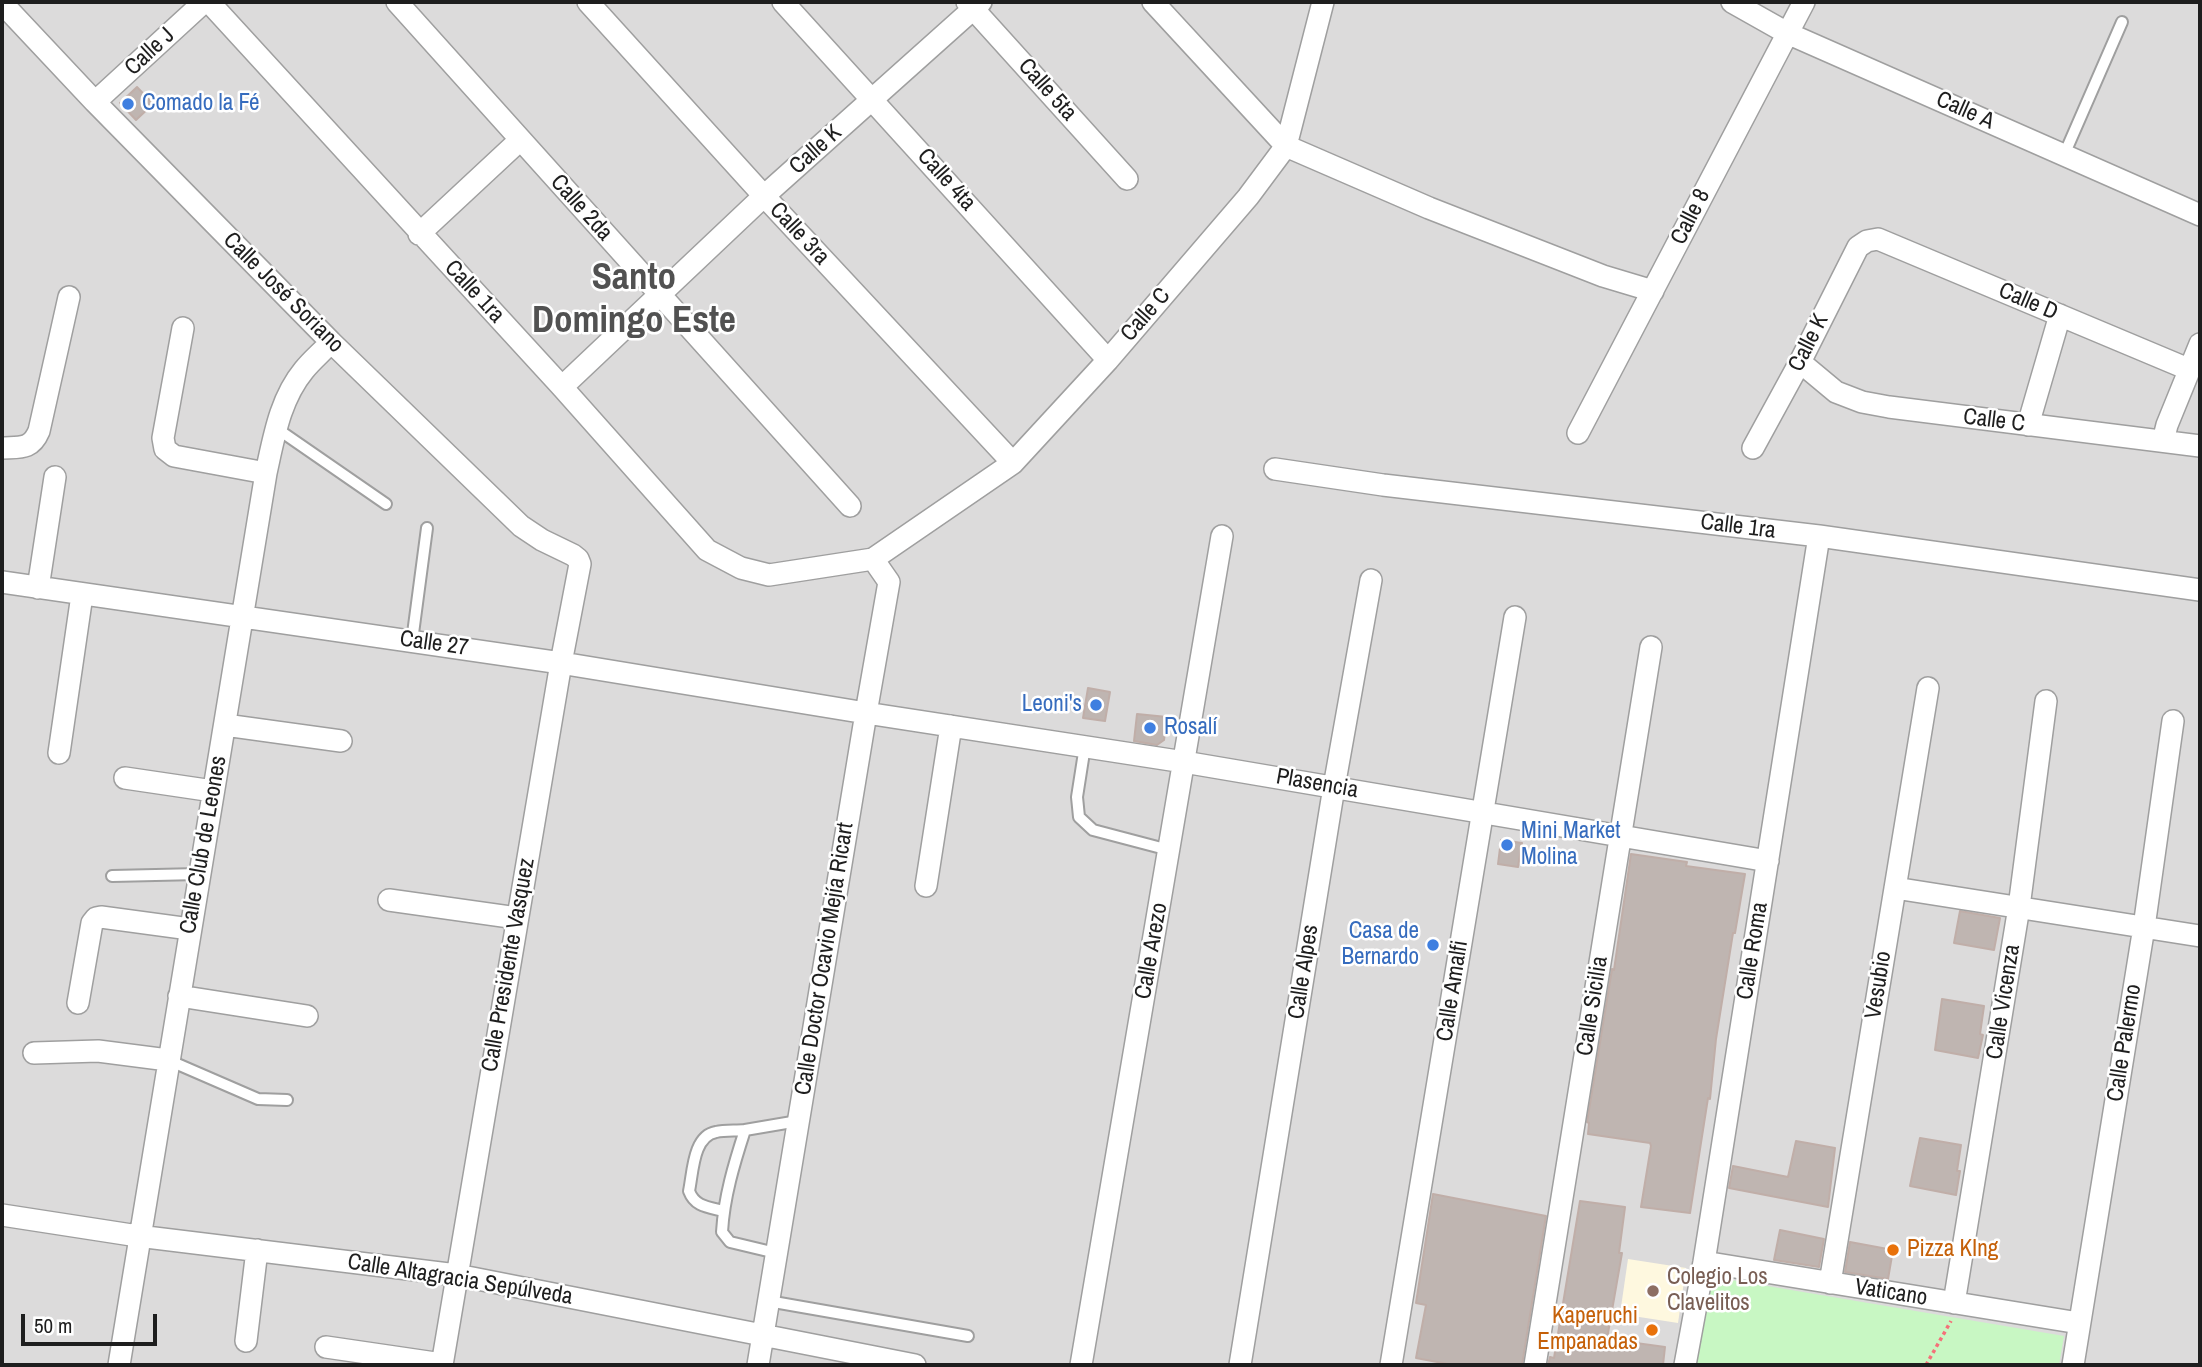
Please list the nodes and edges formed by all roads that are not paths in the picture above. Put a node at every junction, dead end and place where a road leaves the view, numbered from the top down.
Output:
1 (206, 2) edge
2 (397, 2) edge
3 (587, 2) edge
4 (783, 2) edge
5 (1153, 2) edge
6 (1324, 2) edge
7 (1732, 2) edge
8 (1804, 2) edge
9 (2, 3) edge
10 (974, 4) edge
11 (2122, 22) dead end
12 (1787, 33) junction
13 (873, 99) junction
14 (96, 102) junction
15 (520, 140) junction
16 (1286, 146) junction
17 (2064, 155) junction
18 (1127, 179) dead end
19 (764, 197) junction
20 (2200, 215) edge
21 (419, 234) junction
22 (1867, 241) joint
23 (1653, 291) junction
24 (660, 295) junction
25 (69, 297) dead end
26 (2060, 315) junction
27 (183, 328) dead end
28 (331, 342) junction
29 (2200, 344) edge
30 (1108, 360) junction
31 (1800, 362) junction
32 (2188, 369) junction
33 (562, 387) junction
34 (2028, 425) junction
35 (276, 428) junction
36 (1578, 433) dead end
37 (2163, 441) junction
38 (2200, 446) edge
39 (2, 448) edge
40 (1753, 448) dead end
41 (1013, 463) junction
42 (1275, 469) dead end
43 (266, 473) junction
44 (55, 477) dead end
45 (386, 504) dead end
46 (850, 506) dead end
47 (427, 528) dead end
48 (1222, 536) dead end
49 (1819, 536) junction
50 (873, 559) junction
51 (580, 564) joint
52 (1371, 580) dead end
53 (2, 582) edge
54 (38, 588) junction
55 (2200, 590) edge
56 (82, 595) junction
57 (1516, 617) dead end
58 (243, 618) junction
59 (412, 640) junction
60 (1651, 646) dead end
61 (561, 663) junction
62 (1928, 688) dead end
63 (2046, 701) dead end
64 (866, 713) junction
65 (2173, 721) dead end
66 (225, 725) junction
67 (951, 726) junction
68 (341, 741) dead end
69 (1085, 747) junction
70 (59, 753) dead end
71 (1184, 762) junction
72 (125, 778) dead end
73 (1334, 787) junction
74 (214, 791) junction
75 (1483, 813) junction
76 (1620, 836) junction
77 (1169, 850) junction
78 (1768, 862) junction
79 (200, 874) junction
80 (112, 876) dead end
81 (926, 886) dead end
82 (1895, 888) junction
83 (389, 900) dead end
84 (2019, 907) junction
85 (517, 918) junction
86 (2144, 927) junction
87 (190, 929) junction
88 (2200, 936) edge
89 (179, 996) junction
90 (78, 1003) dead end
91 (307, 1016) dead end
92 (34, 1053) dead end
93 (168, 1060) junction
94 (287, 1100) dead end
95 (798, 1121) junction
96 (745, 1130) junction
97 (723, 1212) junction
98 (2, 1215) edge
99 (138, 1236) junction
100 (257, 1250) junction
101 (776, 1253) junction
102 (1704, 1262) junction
103 (457, 1275) junction
104 (1830, 1283) junction
105 (768, 1301) junction
106 (1957, 1303) junction
107 (2079, 1323) junction
108 (763, 1335) junction
109 (968, 1336) dead end
110 (246, 1341) dead end
111 (326, 1347) dead end
112 (118, 1365) edge
113 (442, 1365) edge
114 (758, 1365) edge
115 (915, 1365) edge
116 (1082, 1365) edge
117 (1240, 1365) edge
118 (1391, 1365) edge
119 (1535, 1365) edge
120 (1685, 1365) edge
121 (2073, 1365) edge

1 - 14 street, Calle J
1 - 21 street, Calle 1ra
2 - 15 street, Calle 2da
3 - 19 street, Calle 3ra
4 - 13 street, Calle 4ta
5 - 16 street
6 - 16 street, Calle C
7 - 12 street, Calle A
8 - 12 street, Calle 8
9 - 14 street, Calle José Soriano
10 - 13 street, Calle K
10 - 18 street, Calle 5ta
11 - 17 lane
12 - 17 street, Calle A
12 - 23 street, Calle 8
13 - 19 street, Calle K
13 - 30 street, Calle 4ta
14 - 28 street, Calle José Soriano
15 - 21 street
15 - 24 street, Calle 2da
16 - 23 street
16 - 30 street, Calle C
17 - 20 street, Calle A
19 - 24 street, Calle K
19 - 41 street, Calle 3ra
21 - 33 street, Calle 1ra
22 - 26 street, Calle D
22 - 31 street, Calle K
23 - 36 street, Calle 8
24 - 33 street, Calle K
24 - 46 street, Calle 2da
25 - 39 street
26 - 32 street, Calle D
26 - 34 street
27 - 43 street
28 - 35 street, Calle Club de Leones
28 - 51 street, Calle José Soriano
29 - 32 street
30 - 41 street, Calle C
31 - 34 street, Calle C
31 - 40 street, Calle K
32 - 37 street
33 - 50 street, Calle 1ra
34 - 37 street, Calle C
35 - 43 street, Calle Club de Leones
35 - 45 lane
37 - 38 street, Calle C
41 - 50 street, Calle C
42 - 49 street, Calle 1ra
43 - 58 street, Calle Club de Leones
44 - 54 street
47 - 59 lane
48 - 71 street, Calle Arezo
49 - 55 street, Calle 1ra
49 - 78 street, Calle Roma
50 - 64 street, Calle Doctor Ocavio Mejía Ricart
51 - 61 street, Calle Presidente Vasquez
52 - 73 street, Calle Alpes
53 - 54 street, Calle 27
54 - 56 street, Calle 27
56 - 58 street, Calle 27
56 - 70 street
57 - 75 street, Calle Amalfi
58 - 59 street, Calle 27
58 - 66 street, Calle Club de Leones
59 - 61 street, Calle 27
60 - 76 street, Calle Sicilia
61 - 64 street, Calle 27
61 - 85 street, Calle Presidente Vasquez
62 - 82 street, Vesubio
63 - 84 street, Calle Vicenza
64 - 67 street, Plasencia
64 - 95 street, Calle Doctor Ocavio Mejía Ricart
65 - 86 street, Calle Palermo
66 - 68 street
66 - 74 street, Calle Club de Leones
67 - 69 street, Plasencia
67 - 81 street
69 - 71 street, Plasencia
69 - 77 lane
71 - 73 street, Plasencia
71 - 77 street, Calle Arezo
72 - 74 street
73 - 75 street, Plasencia
73 - 117 street, Calle Alpes
74 - 79 street, Calle Club de Leones
75 - 76 street, Plasencia
75 - 118 street, Calle Amalfi
76 - 78 street, Plasencia
76 - 119 street, Calle Sicilia
77 - 116 street, Calle Arezo
78 - 102 street, Calle Roma
79 - 80 lane
79 - 87 street, Calle Club de Leones
82 - 84 street
82 - 104 street, Vesubio
83 - 85 street
84 - 86 street
84 - 106 street, Calle Vicenza
85 - 103 street, Calle Presidente Vasquez
86 - 88 street
86 - 107 street, Calle Palermo
87 - 89 street, Calle Club de Leones
87 - 90 street
89 - 91 street
89 - 93 street, Calle Club de Leones
92 - 93 street
93 - 94 lane
93 - 99 street, Calle Club de Leones
95 - 96 lane
95 - 101 street, Calle Doctor Ocavio Mejía Ricart
96 - 97 lane
96 - 97 lane
97 - 101 lane
98 - 99 street, Calle Altagracia Sepúlveda
99 - 100 street, Calle Altagracia Sepúlveda
99 - 112 street, Calle Club de Leones
100 - 103 street, Calle Altagracia Sepúlveda
100 - 110 street
101 - 105 street, Calle Doctor Ocavio Mejía Ricart
102 - 104 street, Vaticano
102 - 120 street, Calle Roma
103 - 108 street, Calle Altagracia Sepúlveda
103 - 113 street, Calle Presidente Vasquez
104 - 106 street, Vaticano
105 - 108 street, Calle Doctor Ocavio Mejía Ricart
105 - 109 lane
106 - 107 street, Vaticano
107 - 121 street, Calle Palermo
108 - 114 street, Calle Doctor Ocavio Mejía Ricart
108 - 115 street, Calle Altagracia Sepúlveda
111 - 113 street

